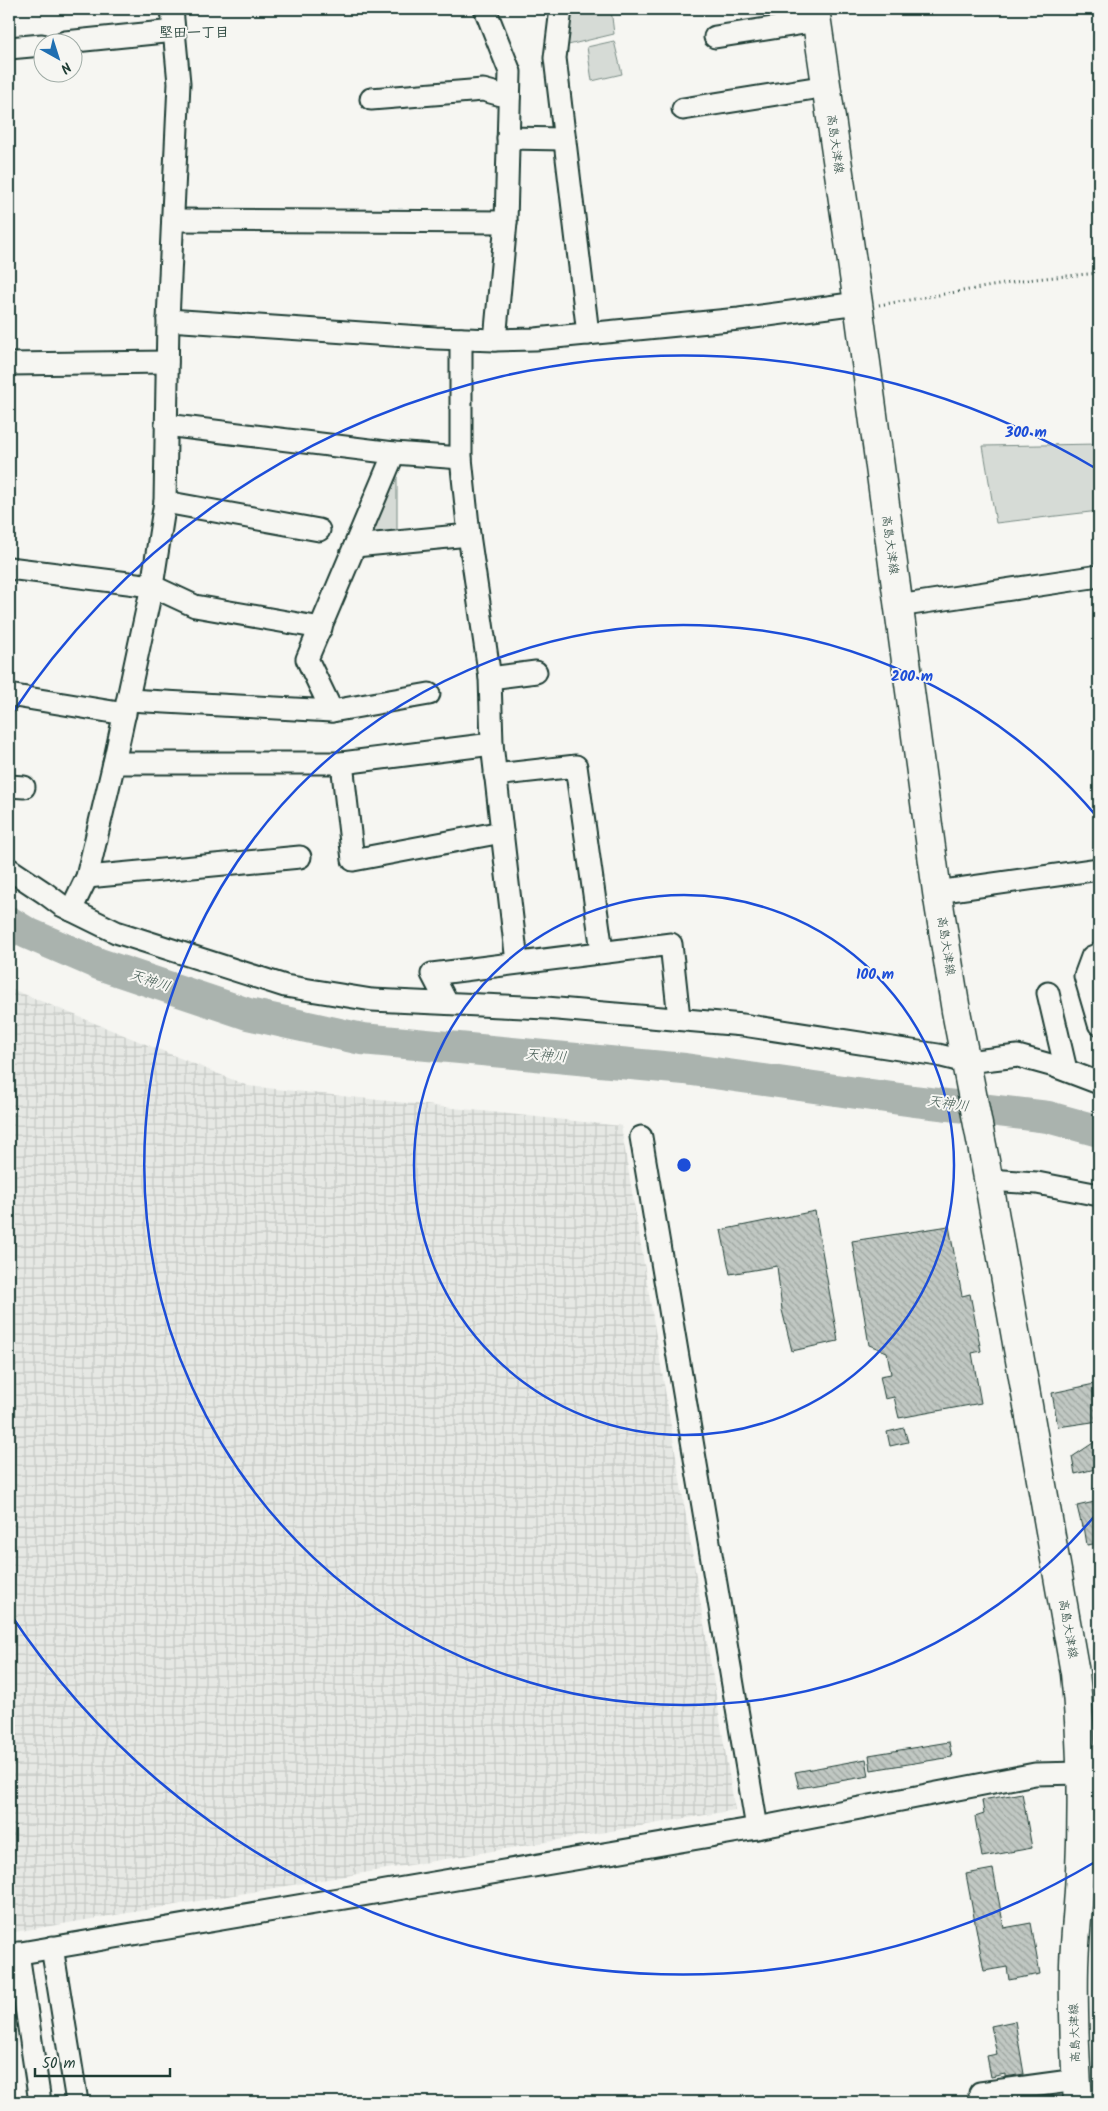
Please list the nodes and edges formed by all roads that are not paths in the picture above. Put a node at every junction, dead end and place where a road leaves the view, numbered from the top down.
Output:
1 (172, 9) edge
2 (485, 9) edge
3 (561, 9) edge
4 (816, 15) edge
5 (174, 31) junction
6 (715, 37) dead end
7 (82, 40) edge
8 (32, 46) edge
9 (9, 48) edge
10 (827, 86) junction
11 (509, 97) junction
12 (371, 99) dead end
13 (683, 109) dead end
14 (508, 138) junction
15 (564, 139) junction
16 (173, 220) junction
17 (506, 222) junction
18 (858, 306) junction
19 (168, 320) junction
20 (588, 334) junction
21 (461, 339) junction
22 (495, 340) junction
23 (167, 362) junction
24 (9, 364) edge
25 (166, 425) junction
26 (394, 453) junction
27 (461, 458) junction
28 (165, 502) junction
29 (320, 530) dead end
30 (469, 534) junction
31 (355, 546) junction
32 (9, 568) edge
33 (1099, 576) edge
34 (152, 586) junction
35 (898, 606) junction
36 (321, 628) junction
37 (536, 672) dead end
38 (490, 678) junction
39 (429, 694) dead end
40 (9, 695) edge
41 (126, 707) junction
42 (332, 711) junction
43 (492, 744) junction
44 (114, 763) junction
45 (342, 763) junction
46 (495, 776) junction
47 (502, 832) junction
48 (300, 857) dead end
49 (1099, 869) edge
50 (9, 871) edge
51 (87, 877) junction
52 (937, 892) junction
53 (71, 910) junction
54 (602, 951) junction
55 (1099, 954) edge
56 (517, 962) junction
57 (1048, 993) dead end
58 (447, 1003) junction
59 (680, 1018) junction
60 (1099, 1024) edge
61 (1066, 1070) junction
62 (968, 1071) junction
63 (1099, 1083) edge
64 (641, 1137) dead end
65 (987, 1170) junction
66 (1099, 1195) edge
67 (1090, 1774) edge
68 (757, 1828) junction
69 (52, 1947) junction
70 (13, 1954) edge
71 (1077, 2091) edge
72 (980, 2093) dead end
73 (40, 2102) edge
74 (77, 2102) edge

1 - 5 street
2 - 11 street
3 - 15 street
4 - 6 street
4 - 10 main road, 高島大津線
5 - 7 street
5 - 16 street
8 - 9 street
10 - 13 street
10 - 18 main road, 高島大津線
11 - 12 street
11 - 14 street
14 - 15 street
14 - 17 street
15 - 20 street
16 - 17 street
16 - 19 street
17 - 22 street
18 - 20 street
18 - 35 main road, 高島大津線
19 - 21 street
19 - 23 street
20 - 22 street
21 - 22 street
21 - 27 street
23 - 24 street
23 - 25 street
25 - 26 street
25 - 28 street
26 - 27 street
26 - 31 street
27 - 30 street
28 - 29 street
28 - 34 street
30 - 31 street
30 - 38 street
31 - 36 street
32 - 34 street
33 - 35 street
34 - 36 street
34 - 41 street
35 - 52 main road, 高島大津線
36 - 42 street
37 - 38 street
38 - 43 street
39 - 42 street
40 - 41 street
41 - 42 street
41 - 44 street
43 - 45 street
43 - 46 street
44 - 45 street
44 - 51 street
45 - 47 street
46 - 47 street
46 - 54 street
47 - 56 street
48 - 51 street
49 - 52 street
50 - 53 street
51 - 53 street
52 - 62 main road, 高島大津線
53 - 58 street
54 - 56 street
54 - 59 street
55 - 60 street
56 - 58 street
57 - 61 street
58 - 59 street
59 - 62 street
61 - 62 street
61 - 63 street
62 - 65 main road
64 - 68 street
65 - 66 street
65 - 67 main road, 高島大津線
67 - 68 street
67 - 71 main road, 高島大津線
68 - 69 street
69 - 70 street
69 - 74 street
70 - 73 street
71 - 72 street

